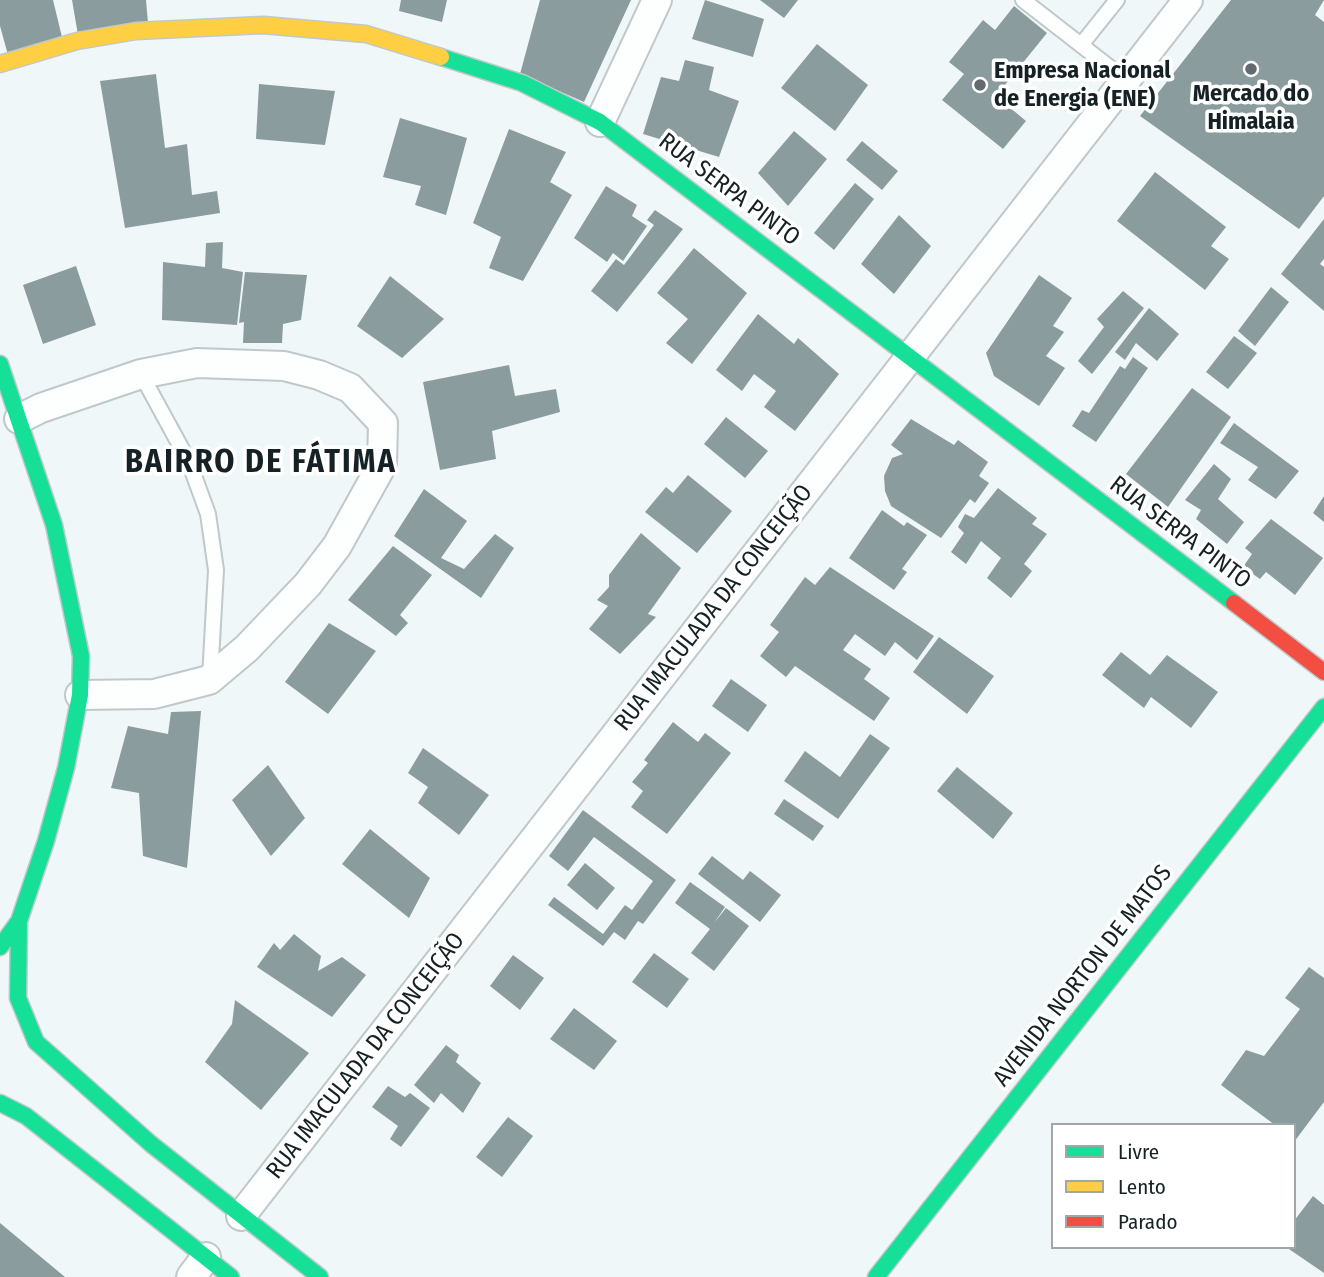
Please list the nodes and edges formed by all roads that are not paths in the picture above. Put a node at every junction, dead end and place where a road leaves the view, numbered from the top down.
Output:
1 (657, 0) edge
2 (1023, 0) edge
3 (1117, 0) edge
4 (1188, 0) edge
5 (1081, 45) junction
6 (0, 64) edge
7 (1126, 80) junction
8 (600, 122) junction
9 (911, 355) junction
10 (0, 364) edge
11 (141, 374) junction
12 (19, 419) junction
13 (1324, 672) edge
14 (209, 680) junction
15 (79, 695) junction
16 (1324, 707) edge
17 (19, 921) junction
18 (0, 947) edge
19 (0, 1103) edge
20 (241, 1216) junction
21 (198, 1267) edge
22 (876, 1276) edge
23 (231, 1277) edge
24 (320, 1277) edge

1 - 8 street
2 - 5 lane
3 - 5 lane
4 - 7 street, RUA IMACULADA DA CONCEIÇÃO
5 - 7 lane
6 - 8 street, RUA SERPA PINTO
7 - 9 street, RUA IMACULADA DA CONCEIÇÃO
8 - 9 street, RUA SERPA PINTO
9 - 13 street, RUA SERPA PINTO
9 - 20 street, RUA IMACULADA DA CONCEIÇÃO
10 - 12 street
11 - 12 street
11 - 14 lane
11 - 14 street
12 - 15 street
14 - 15 street
15 - 17 street
16 - 22 street, AVENIDA NORTON DE MATOS
17 - 18 street
17 - 20 street
19 - 21 street
20 - 24 street
21 - 23 street

